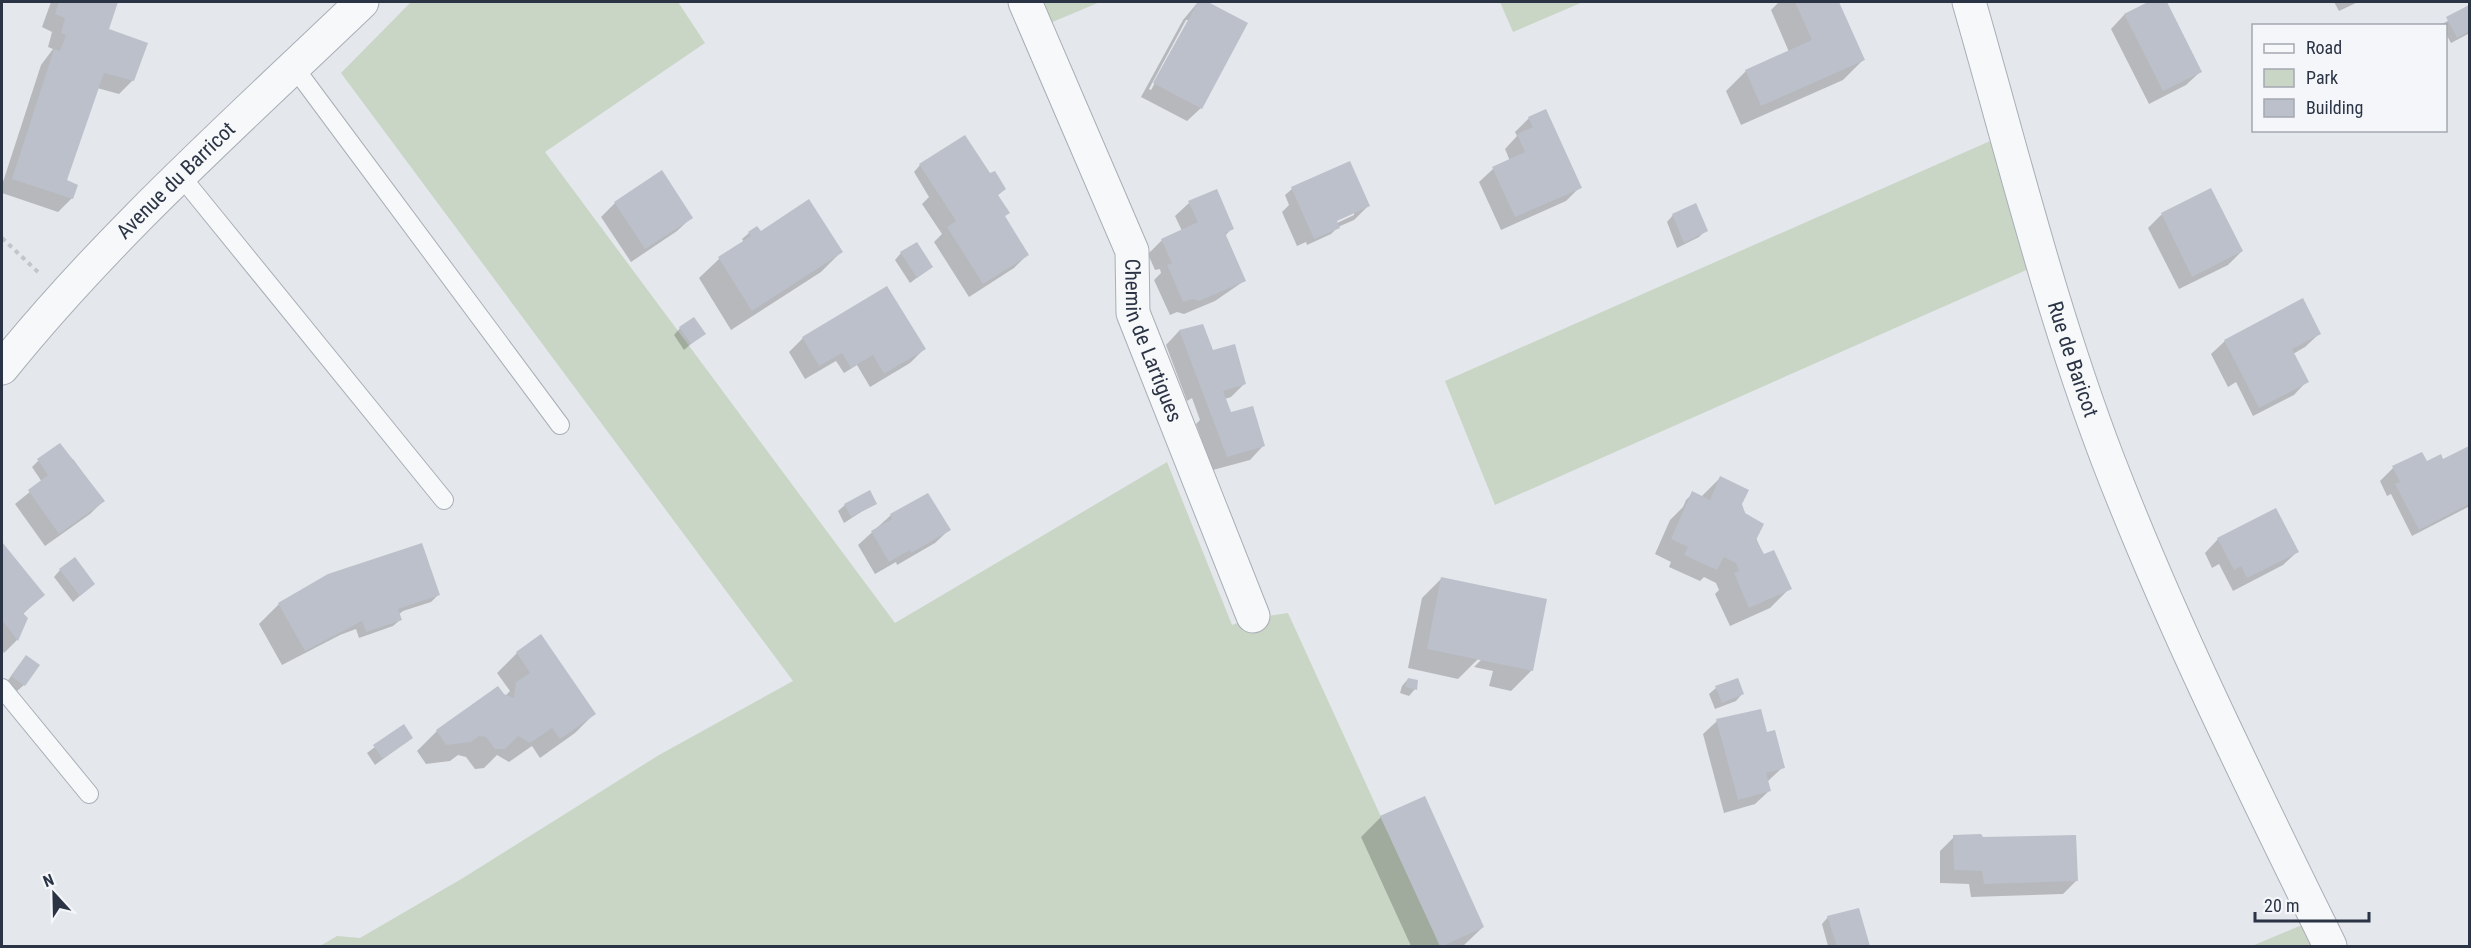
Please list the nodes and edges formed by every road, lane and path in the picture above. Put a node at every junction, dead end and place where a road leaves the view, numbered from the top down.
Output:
1 (362, 2) edge
2 (1025, 2) edge
3 (1969, 2) edge
4 (294, 67) junction
5 (180, 175) junction
6 (2, 238) edge
7 (64, 293) junction
8 (2, 368) edge
9 (560, 425) dead end
10 (444, 500) dead end
11 (1253, 616) dead end
12 (2, 688) edge
13 (89, 794) dead end
14 (2330, 946) edge

1 - 4 street, Avenue du Barricot
2 - 11 street, Chemin de Lartigues
3 - 14 street, Rue de Baricot
4 - 5 street, Avenue du Barricot
4 - 9 lane
5 - 7 street, Avenue du Barricot
5 - 10 lane
6 - 7 path
7 - 8 street, Avenue du Barricot
12 - 13 lane

